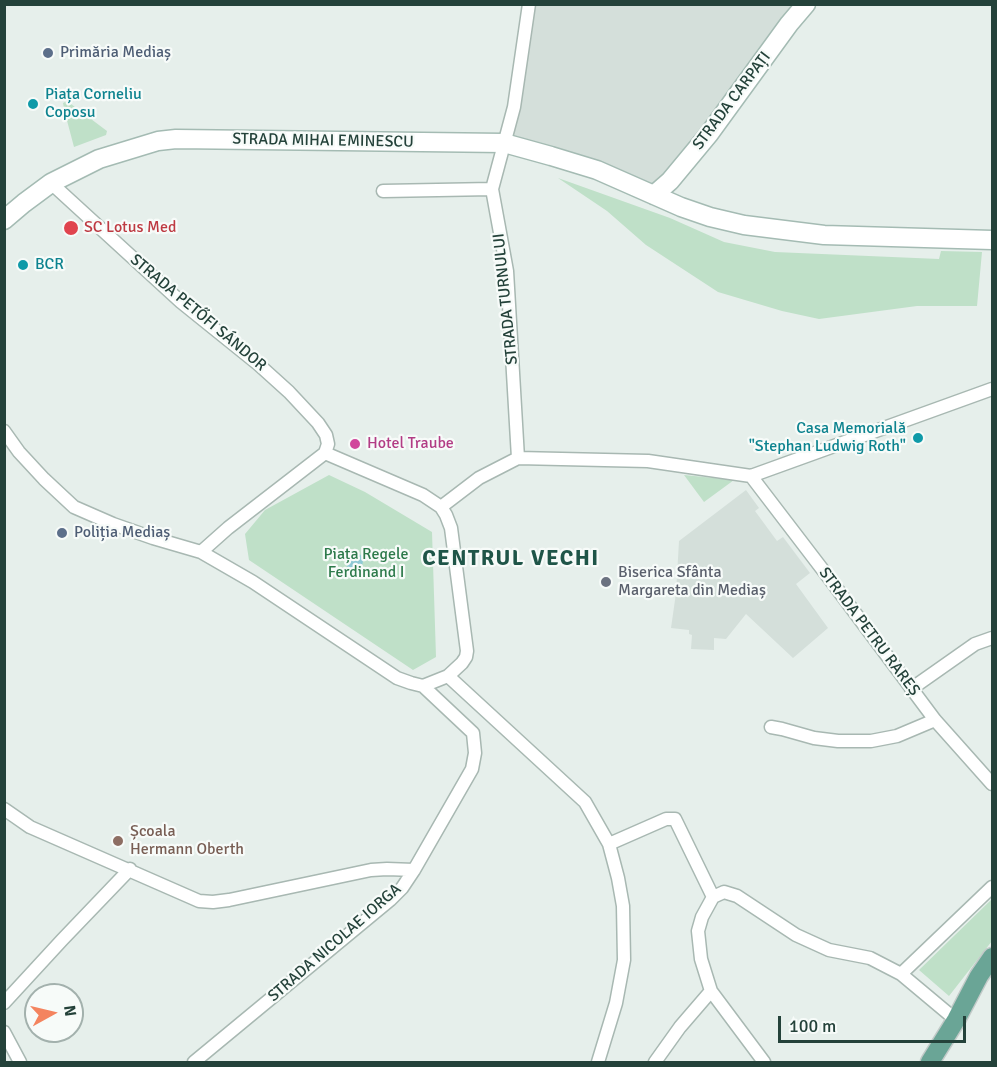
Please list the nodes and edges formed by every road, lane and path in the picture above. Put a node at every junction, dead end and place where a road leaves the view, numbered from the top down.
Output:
1 (529, 4) edge
2 (806, 4) edge
3 (504, 143) junction
4 (51, 183) junction
5 (492, 189) junction
6 (383, 191) dead end
7 (654, 195) junction
8 (4, 220) edge
9 (993, 240) edge
10 (993, 389) edge
11 (4, 431) edge
12 (325, 453) junction
13 (518, 458) junction
14 (751, 476) junction
15 (441, 507) junction
16 (201, 552) junction
17 (993, 638) edge
18 (448, 676) junction
19 (423, 686) junction
20 (911, 688) junction
21 (936, 720) junction
22 (771, 727) dead end
23 (993, 784) edge
24 (4, 809) edge
25 (609, 844) junction
26 (130, 869) junction
27 (414, 870) junction
28 (993, 887) edge
29 (713, 897) junction
30 (993, 957) edge
31 (901, 974) junction
32 (711, 991) junction
33 (4, 1003) edge
34 (956, 1020) junction
35 (4, 1032) edge
36 (20, 1062) edge
37 (194, 1062) edge
38 (598, 1062) edge
39 (655, 1062) edge
40 (764, 1062) edge
41 (930, 1062) edge

1 - 3 street, STRADA TURNULUI
2 - 7 main road, STRADA CARPAȚI
3 - 4 main road, STRADA MIHAI EMINESCU
3 - 5 street, STRADA TURNULUI
3 - 7 main road, STRADA MIHAI EMINESCU
4 - 8 main road, STRADA MIHAI EMINESCU
4 - 12 street, STRADA PETŐFI SÁNDOR
5 - 6 street
5 - 13 street, STRADA TURNULUI
7 - 9 main road, STRADA MIHAI EMINESCU
10 - 14 street
11 - 16 street
12 - 15 street
12 - 16 street
13 - 14 street
13 - 15 street
14 - 20 street, STRADA PETRU RAREȘ
15 - 18 street
16 - 19 street
17 - 20 street
18 - 19 street
18 - 25 street
19 - 27 street, STRADA NICOLAE IORGA
20 - 21 street, STRADA PETRU RAREȘ
21 - 22 street
21 - 23 street, STRADA PETRU RAREȘ
24 - 26 street
25 - 29 street
25 - 38 street
26 - 27 street
26 - 33 street
27 - 37 street, STRADA NICOLAE IORGA
28 - 31 street
29 - 31 street
29 - 32 street
30 - 34 main road
31 - 34 street
32 - 39 street
32 - 40 street
34 - 41 main road
35 - 36 street

